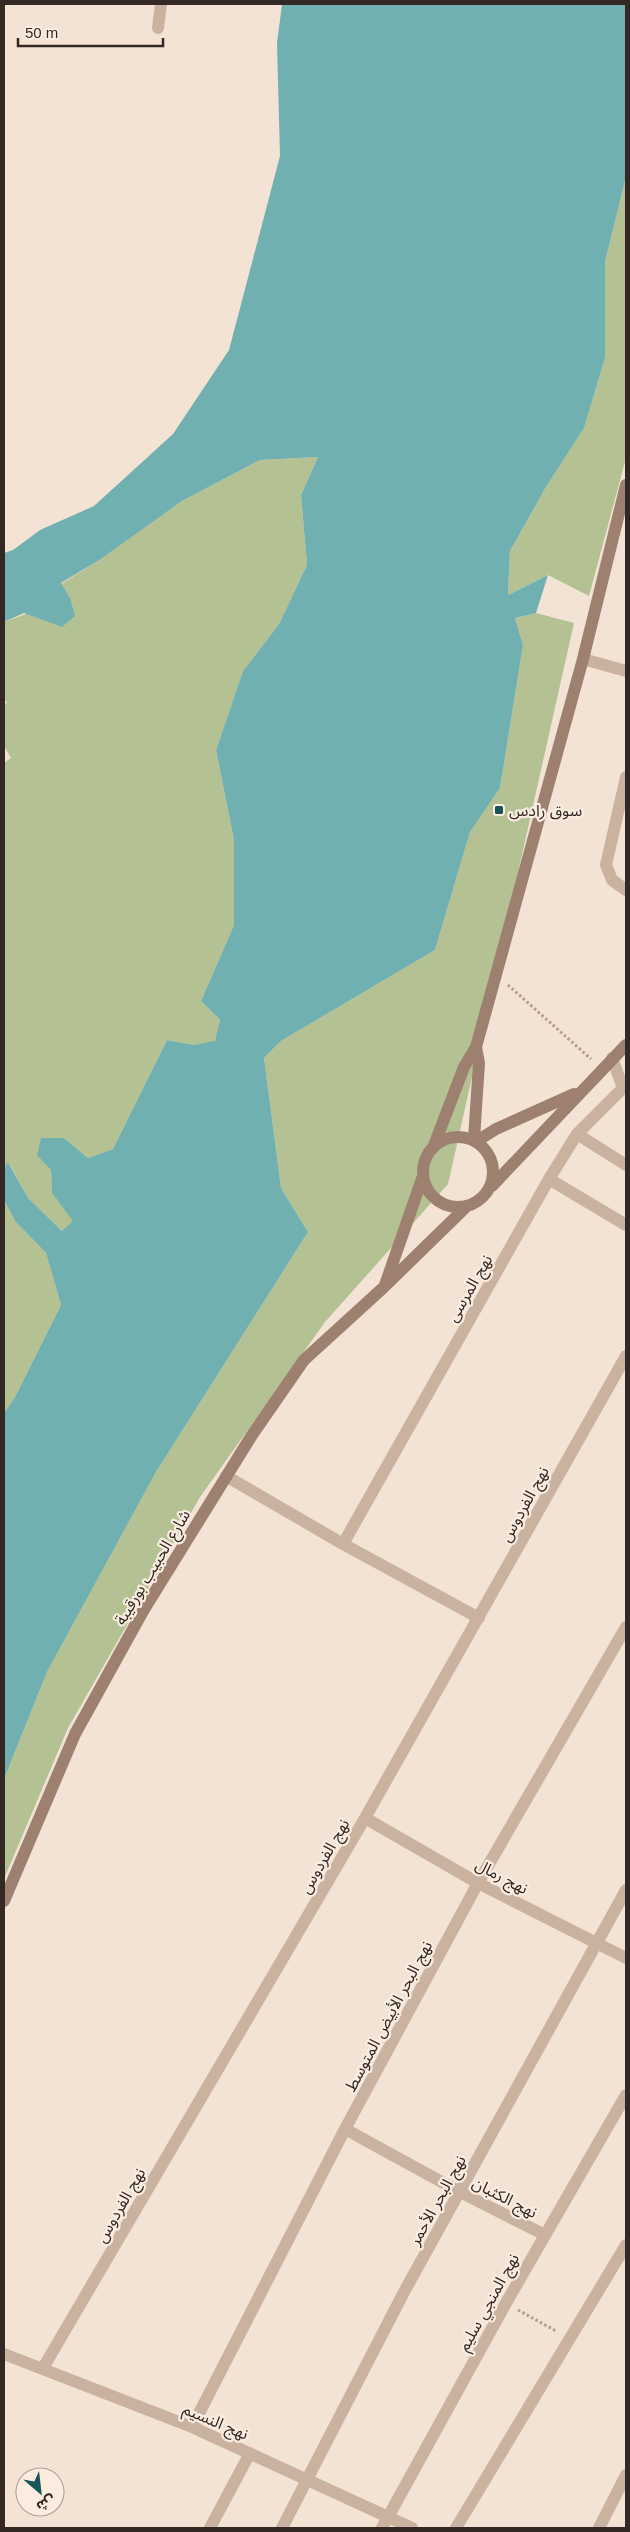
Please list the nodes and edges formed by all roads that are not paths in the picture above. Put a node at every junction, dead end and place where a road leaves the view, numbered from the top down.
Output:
1 (161, 4) edge
2 (158, 28) dead end
3 (626, 486) edge
4 (583, 659) junction
5 (626, 671) edge
6 (626, 777) edge
7 (626, 890) edge
8 (626, 1046) edge
9 (476, 1047) junction
10 (612, 1058) junction
11 (581, 1091) junction
12 (578, 1134) junction
13 (475, 1140) junction
14 (433, 1148) junction
15 (626, 1165) edge
16 (423, 1176) junction
17 (550, 1179) junction
18 (490, 1188) junction
19 (467, 1206) junction
20 (626, 1225) edge
21 (384, 1287) junction
22 (626, 1356) edge
23 (226, 1476) junction
24 (342, 1544) junction
25 (479, 1618) junction
26 (626, 1628) edge
27 (365, 1818) junction
28 (478, 1883) junction
29 (626, 1890) edge
30 (4, 1901) edge
31 (596, 1943) junction
32 (626, 1958) edge
33 (626, 2095) edge
34 (345, 2129) junction
35 (460, 2192) junction
36 (545, 2235) junction
37 (626, 2245) edge
38 (4, 2354) edge
39 (43, 2368) junction
40 (192, 2427) junction
41 (250, 2453) junction
42 (626, 2475) edge
43 (307, 2479) junction
44 (388, 2516) junction
45 (210, 2528) edge
46 (282, 2528) edge
47 (382, 2528) edge
48 (412, 2528) edge
49 (456, 2528) edge
50 (599, 2528) edge

1 - 2 street
3 - 4 street
4 - 5 street
4 - 9 street
6 - 7 street
8 - 10 street
9 - 13 street
9 - 14 street
10 - 11 street
10 - 12 street, نهج المرسى
11 - 13 street
11 - 18 street
12 - 15 street
12 - 17 street, نهج المرسى
13 - 14 street
13 - 18 street
14 - 16 street
16 - 19 street
16 - 21 street, شارع الحبيب بورقيبة
17 - 20 street
17 - 24 street, نهج المرسى
18 - 19 street
19 - 21 street, شارع الحبيب بورقيبة
21 - 23 street, شارع الحبيب بورقيبة
22 - 25 street, نهج الفردوس
23 - 24 street
23 - 30 street, شارع الحبيب بورقيبة
24 - 25 street
25 - 27 street, نهج الفردوس
26 - 28 street, نهج البحر الأبيض المتوسط
27 - 28 street, نهج رمال
27 - 39 street, نهج الفردوس
28 - 31 street, نهج رمال
28 - 34 street, نهج البحر الأبيض المتوسط
29 - 31 street, نهج البحر الأحمر
31 - 32 street, نهج رمال
31 - 35 street, نهج البحر الأحمر
33 - 36 street, نهج المنجي سليم
34 - 35 street, نهج الكثبان
34 - 40 street, نهج البحر الأبيض المتوسط
35 - 36 street, نهج الكثبان
35 - 43 street, نهج البحر الأحمر
36 - 44 street, نهج المنجي سليم
37 - 49 street
38 - 39 street, نهج النسيم
39 - 40 street, نهج النسيم
40 - 41 street, نهج النسيم
41 - 43 street, نهج النسيم
41 - 45 street
42 - 50 street
43 - 44 street, نهج النسيم
43 - 46 street, نهج البحر الأحمر
44 - 47 street, نهج المنجي سليم
44 - 48 street, نهج النسيم

